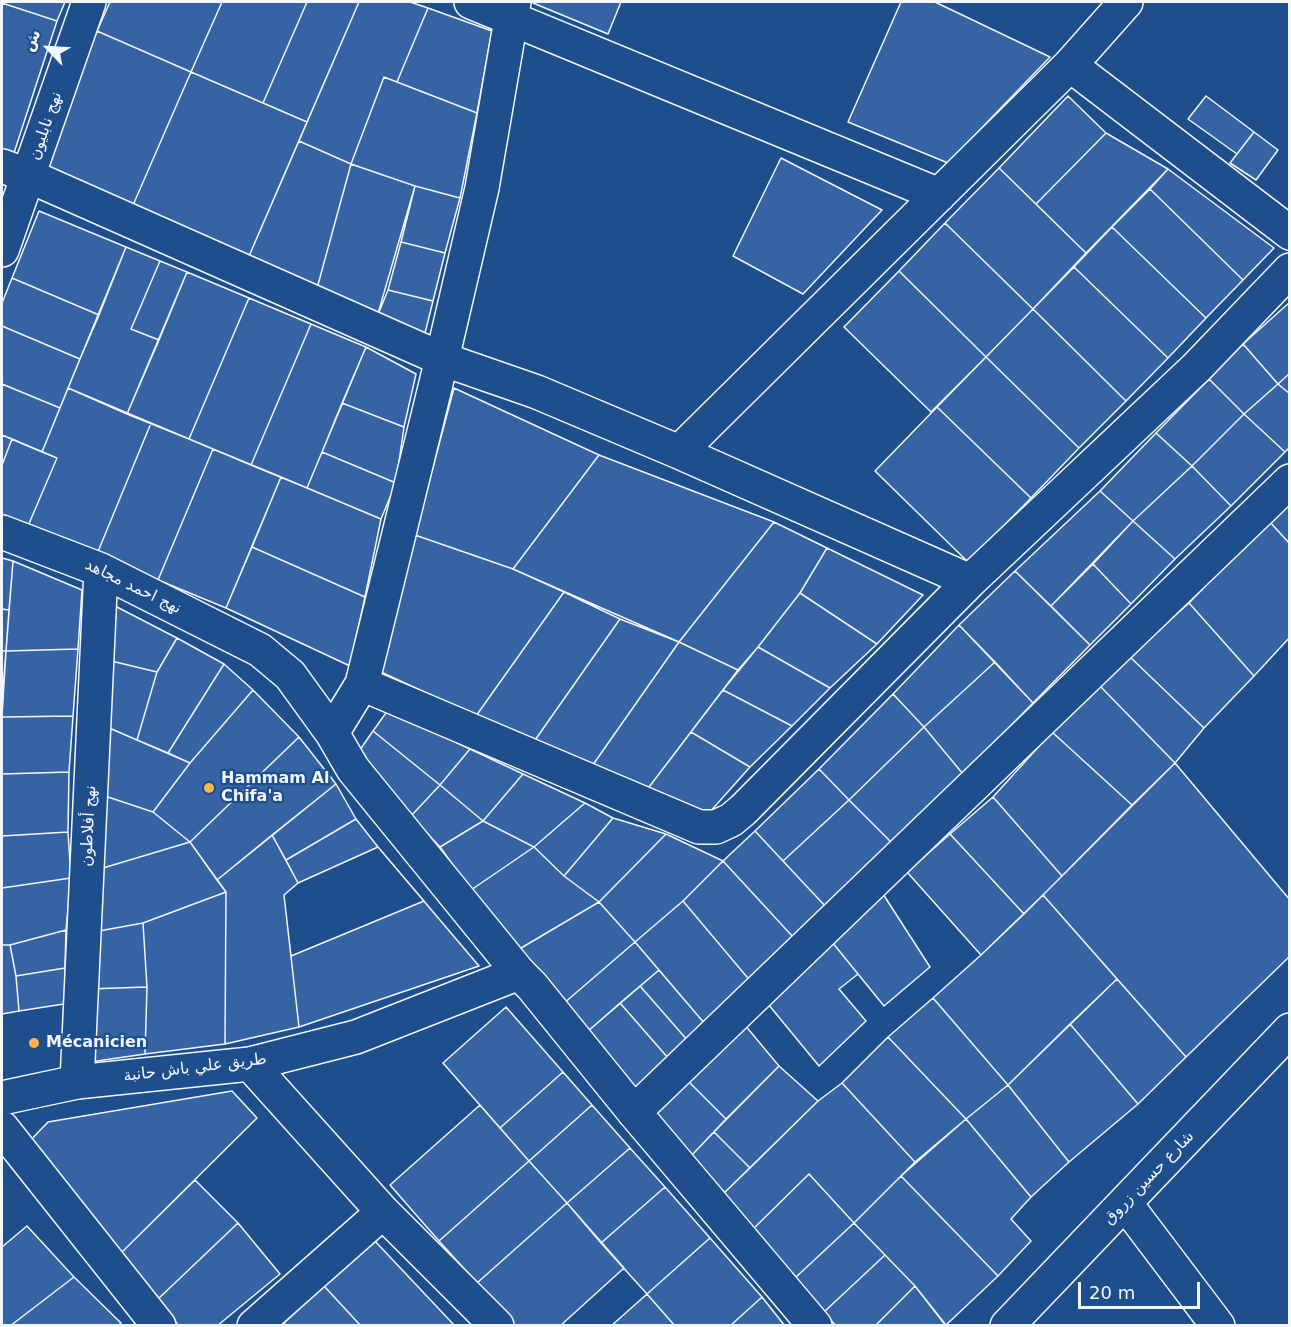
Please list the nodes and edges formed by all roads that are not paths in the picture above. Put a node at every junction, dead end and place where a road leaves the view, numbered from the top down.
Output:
1 (89, 2) edge
2 (471, 2) edge
3 (1126, 2) edge
4 (512, 9) edge
5 (1070, 65) junction
6 (15, 171) edge
7 (939, 195) junction
8 (1290, 233) edge
9 (2, 250) edge
10 (1290, 270) edge
11 (442, 359) junction
12 (680, 452) junction
13 (1290, 481) edge
14 (2, 532) edge
15 (102, 570) junction
16 (970, 581) junction
17 (362, 684) junction
18 (332, 733) junction
19 (519, 973) junction
20 (1290, 1030) edge
21 (250, 1065) junction
22 (77, 1082) junction
23 (2, 1098) edge
24 (634, 1112) junction
25 (2, 1128) edge
26 (1125, 1203) junction
27 (383, 1212) junction
28 (159, 1326) edge
29 (254, 1326) edge
30 (497, 1326) edge
31 (815, 1326) edge
32 (1007, 1326) edge
33 (1218, 1326) edge

1 - 6 street, نهج نابليون
2 - 4 street
3 - 5 street
4 - 7 street
4 - 11 street
5 - 7 street
5 - 8 street
6 - 9 street, نهج نابليون
6 - 11 street
7 - 12 street
10 - 16 street
11 - 12 street
11 - 17 street
12 - 16 street
13 - 24 street
14 - 15 street, نهج احمد مجاهد
15 - 18 street, نهج احمد مجاهد
15 - 22 street, نهج أفلاطون
16 - 17 street
17 - 18 street
18 - 19 street, نهج احمد مجاهد
19 - 21 street, طريق علي باش حانبة
19 - 24 street, نهج احمد مجاهد
20 - 26 street, شارع حسين زروق
21 - 22 street, طريق علي باش حانبة
21 - 27 street
22 - 23 street, طريق علي باش حانبة
24 - 31 street, نهج احمد مجاهد
25 - 28 street
26 - 32 street, شارع حسين زروق
26 - 33 street
27 - 29 street
27 - 30 street

